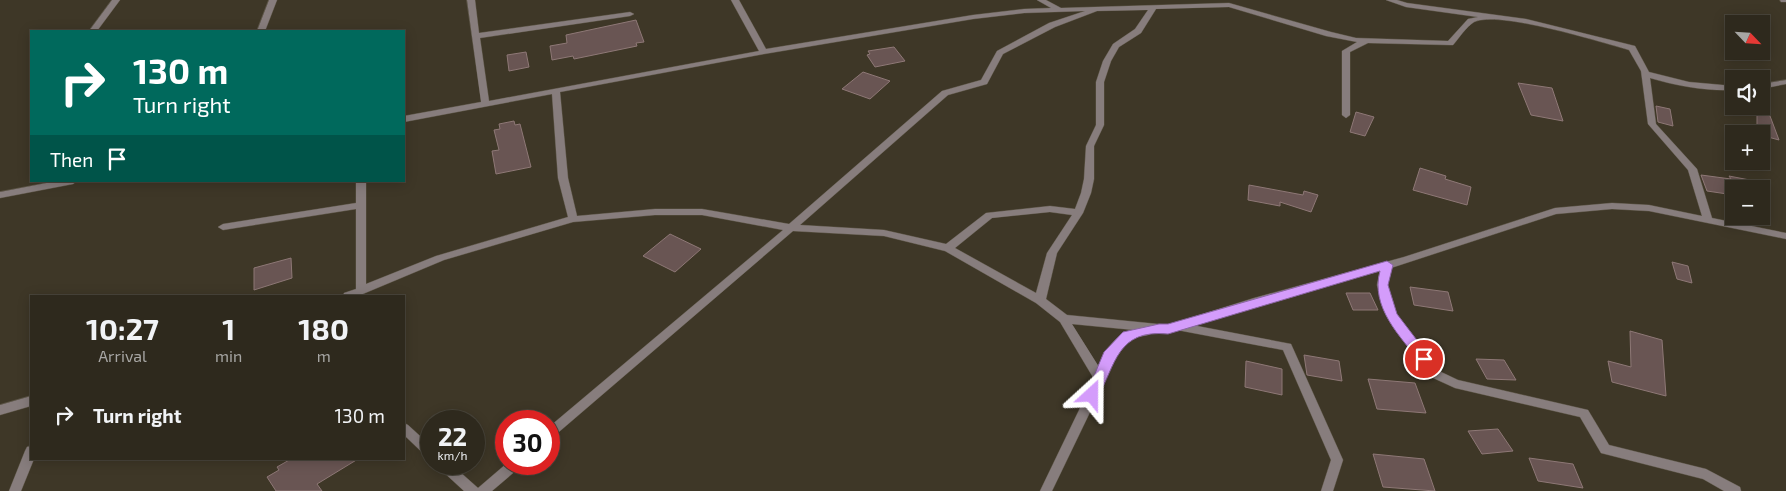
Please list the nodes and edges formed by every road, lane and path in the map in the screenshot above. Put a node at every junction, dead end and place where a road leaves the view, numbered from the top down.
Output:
1 (116, 0) edge
2 (273, 0) edge
3 (471, 0) edge
4 (735, 0) edge
5 (1041, 0) edge
6 (1390, 0) edge
7 (1154, 3) edge
8 (1105, 8) junction
9 (1059, 9) junction
10 (630, 14) dead end
11 (1490, 16) junction
12 (95, 30) edge
13 (261, 30) edge
14 (476, 36) junction
15 (1366, 41) junction
16 (764, 52) junction
17 (1646, 74) junction
18 (1786, 82) edge
19 (1770, 85) edge
20 (1725, 88) edge
21 (556, 91) junction
22 (484, 104) junction
23 (1346, 115) dead end
24 (405, 119) edge
25 (68, 182) edge
26 (361, 182) edge
27 (0, 195) edge
28 (361, 205) junction
29 (1078, 213) junction
30 (572, 219) junction
31 (1708, 219) junction
32 (223, 227) dead end
33 (791, 228) junction
34 (1786, 236) edge
35 (948, 248) junction
36 (1387, 265) junction
37 (361, 291) junction
38 (351, 295) edge
39 (1040, 300) junction
40 (1064, 319) junction
41 (1176, 326) junction
42 (1159, 328) junction
43 (1100, 379) junction
44 (30, 401) edge
45 (0, 410) edge
46 (560, 425) edge
47 (405, 429) edge
48 (420, 443) edge
49 (30, 454) edge
50 (455, 475) edge
51 (502, 475) edge
52 (15, 491) edge
53 (473, 491) edge
54 (483, 491) edge
55 (1046, 491) edge
56 (1327, 491) edge
57 (1735, 491) edge

1 - 12 street
2 - 13 street
3 - 14 street
4 - 16 street
5 - 9 street
6 - 11 street
7 - 8 street
7 - 15 street
7 - 29 street
8 - 9 street
8 - 33 street
9 - 16 street
10 - 14 street
11 - 15 street
11 - 17 street
14 - 22 street
15 - 23 street
16 - 21 street
17 - 20 street
17 - 31 street
18 - 19 street
21 - 22 street
21 - 30 street
22 - 24 street
25 - 27 street
26 - 28 street
28 - 32 street
28 - 37 street
29 - 35 street
29 - 39 street
30 - 33 street
30 - 37 street
31 - 34 street
31 - 36 street
33 - 35 street
33 - 46 street
35 - 39 street
36 - 41 street
36 - 57 street
37 - 38 street
39 - 40 street
40 - 42 street
40 - 43 street
41 - 42 street
41 - 56 street
42 - 43 street
43 - 55 street
44 - 45 street
47 - 48 street
49 - 52 street
50 - 53 street
51 - 54 street

